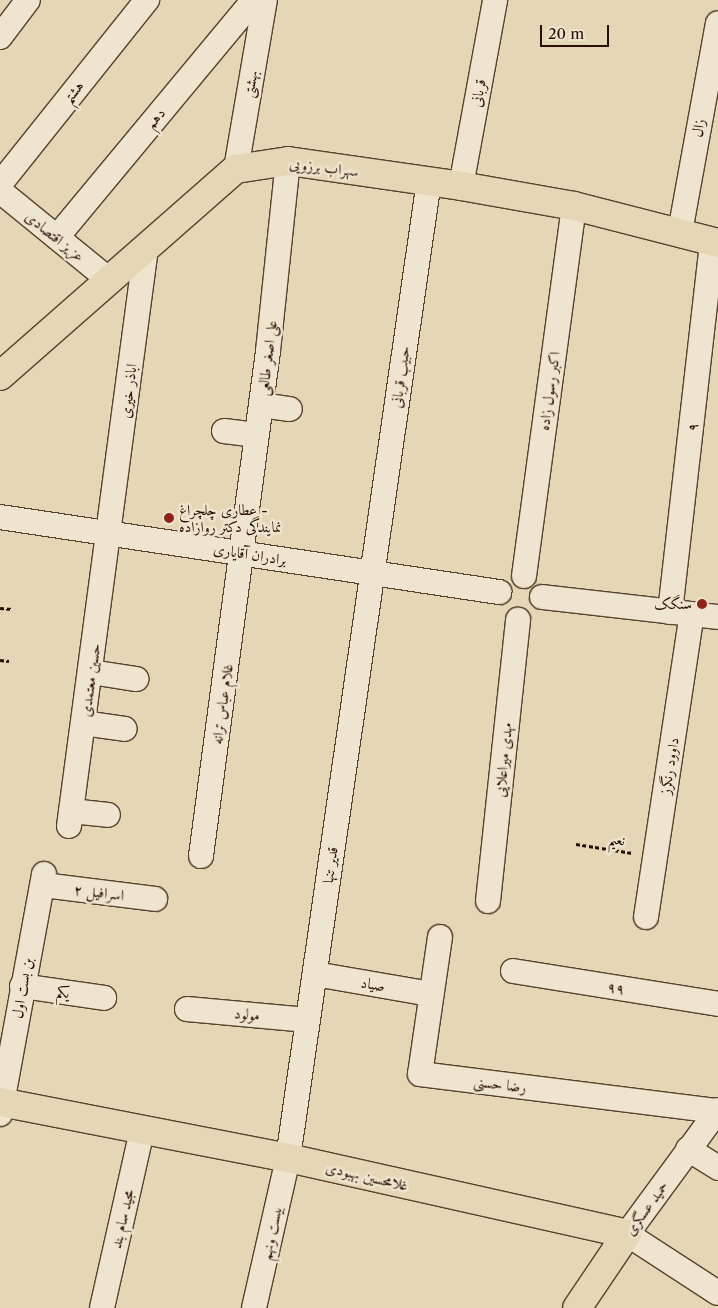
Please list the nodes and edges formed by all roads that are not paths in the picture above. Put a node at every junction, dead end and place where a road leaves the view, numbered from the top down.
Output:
1 (28, 0) edge
2 (147, 0) edge
3 (254, 0) edge
4 (265, 0) edge
5 (495, 0) edge
6 (718, 24) edge
7 (0, 37) edge
8 (288, 161) junction
9 (236, 169) junction
10 (429, 181) junction
11 (0, 184) edge
12 (461, 186) junction
13 (0, 191) edge
14 (574, 206) junction
15 (680, 232) junction
16 (56, 237) junction
17 (715, 242) edge
18 (146, 248) junction
19 (109, 280) junction
20 (0, 376) edge
21 (261, 405) junction
22 (290, 410) dead end
23 (224, 432) dead end
24 (257, 435) junction
25 (0, 517) edge
26 (109, 533) junction
27 (242, 553) junction
28 (372, 573) junction
29 (524, 576) junction
30 (499, 592) junction
31 (542, 597) junction
32 (681, 613) junction
33 (718, 617) edge
34 (518, 620) junction
35 (91, 672) junction
36 (136, 679) dead end
37 (84, 723) junction
38 (125, 729) dead end
39 (108, 815) dead end
40 (201, 856) dead end
41 (43, 880) joint
42 (155, 899) dead end
43 (488, 901) dead end
44 (646, 917) dead end
45 (440, 937) dead end
46 (513, 971) dead end
47 (315, 974) junction
48 (22, 986) junction
49 (431, 994) junction
50 (104, 998) dead end
51 (718, 1004) edge
52 (187, 1009) dead end
53 (308, 1020) junction
54 (1, 1106) edge
55 (718, 1111) edge
56 (142, 1130) junction
57 (688, 1149) junction
58 (288, 1158) junction
59 (718, 1168) edge
60 (630, 1230) junction
61 (718, 1281) edge
62 (718, 1293) edge
63 (102, 1308) edge
64 (254, 1308) edge
65 (577, 1308) edge

1 - 7 street
2 - 11 street, هشتم
3 - 16 street, دهم
4 - 9 street, بهشتی
5 - 12 street, قربانی
6 - 15 street, زال
8 - 9 main road, سهراب برزویی
8 - 10 main road, سهراب برزویی
8 - 21 street, علی اصغر طالعی
9 - 18 main road
10 - 12 main road, سهراب برزویی
10 - 28 street, حبیب قربانی
12 - 14 main road, سهراب برزویی
13 - 16 street, عزیز اقتصادی
14 - 15 main road, سهراب برزویی
14 - 29 street, اکبر رسول زاده
15 - 17 main road, سهراب برزویی
16 - 19 street, عزیز اقتصادی
17 - 32 street, ۹
18 - 19 main road
18 - 26 street, اباذر خیری
19 - 20 main road
21 - 22 street
21 - 24 street, علی اصغر طالعی
23 - 24 street
24 - 27 street, علی اصغر طالعی
25 - 26 street, برادران آقایاری
26 - 27 street, برادران آقایاری
26 - 35 street, حسین معتمدی
27 - 28 street, برادران آقایاری
27 - 40 street, غلام عباس ترانه
28 - 30 street, برادران آقایاری
28 - 47 street, قدیر تنها
29 - 30 street
29 - 31 street
30 - 34 street
31 - 32 street
31 - 34 street
32 - 33 street
32 - 44 street, داوود رنگرز
34 - 43 street, مهدی میراعلایی
35 - 36 street
35 - 37 street, حسین معتمدی
37 - 38 street
37 - 39 street, حسین معتمدی
41 - 42 street, اسرافیل ۲
41 - 48 street, بن بست اول
45 - 49 street, رضا حسنی
46 - 51 street, ۹۹
47 - 49 street, صیاد
47 - 53 street, قدیر تنها
48 - 50 street, یکم
48 - 54 street, بن بست اول
49 - 55 street, رضا حسنی
52 - 53 street, مولود
53 - 58 street, قدیر تنها
54 - 56 main road, غلامحسین بهبودی
55 - 57 street, حمید عسگری
56 - 58 main road, غلامحسین بهبودی
56 - 63 street, مجید سام بند
57 - 59 street
57 - 60 street, حمید عسگری
58 - 60 main road, غلامحسین بهبودی
58 - 64 street, بیست ونهم
60 - 61 street, غلامحسین بهبودی
60 - 62 street, غلامحسین بهبودی
60 - 65 main road, حمید عسگری

